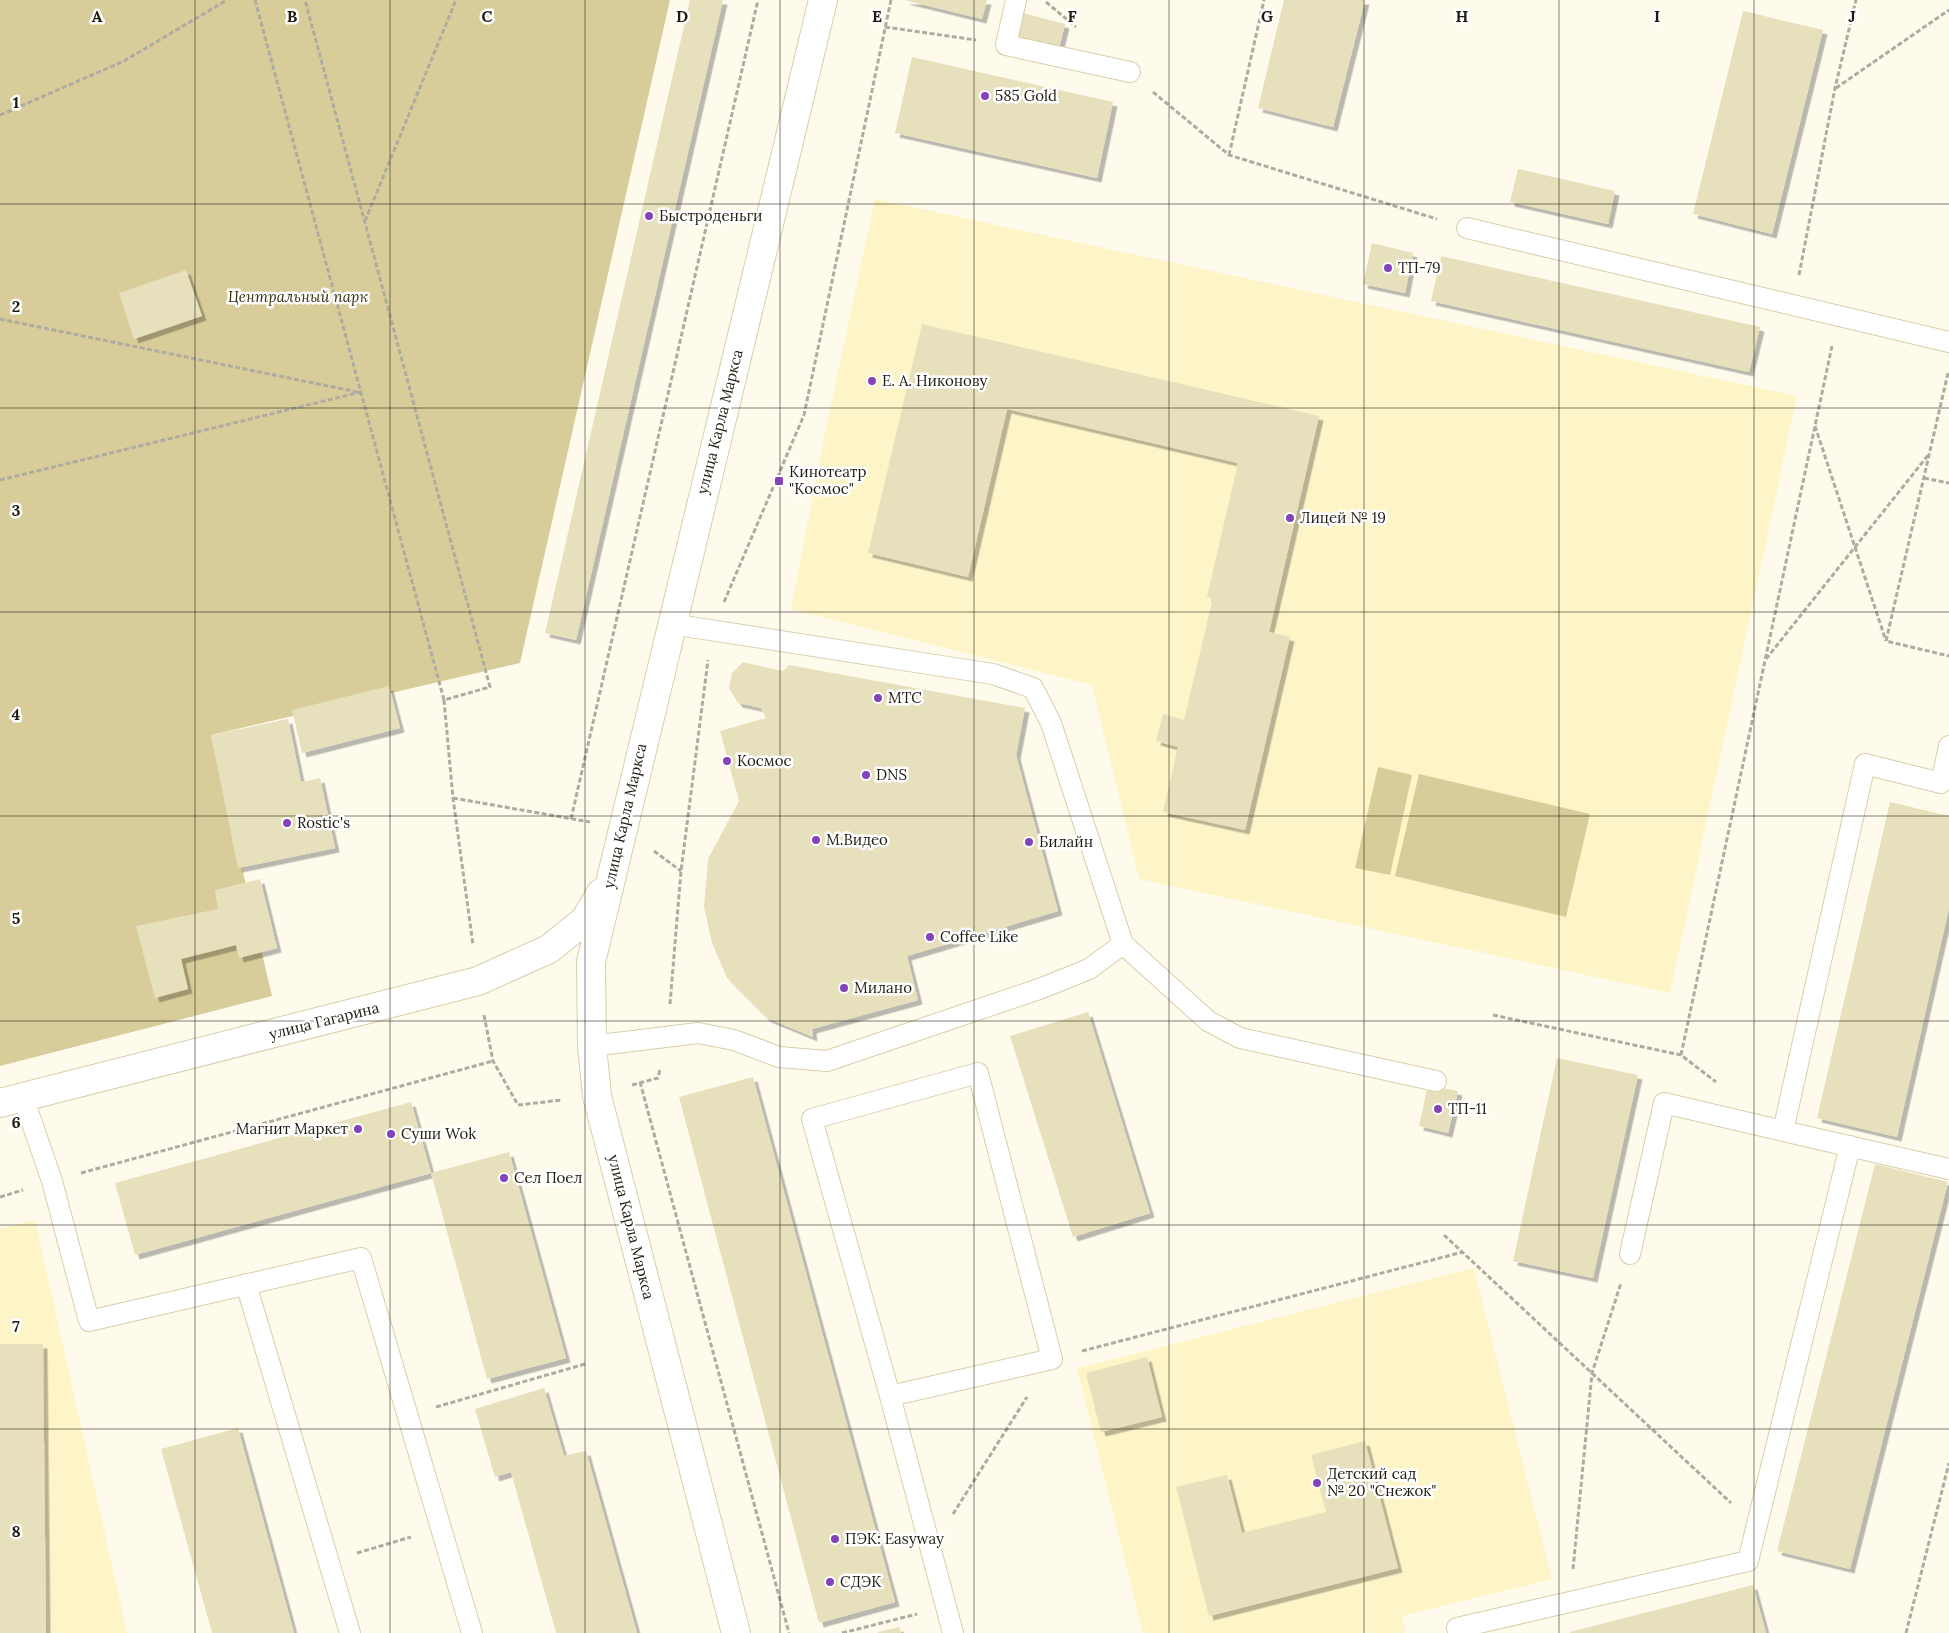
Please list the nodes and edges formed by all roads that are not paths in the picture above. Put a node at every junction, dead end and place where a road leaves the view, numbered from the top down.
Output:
1 (823, 0) edge
2 (1016, 0) edge
3 (1130, 72) dead end
4 (1467, 228) road end
5 (1949, 342) edge
6 (671, 624) junction
7 (1949, 746) edge
8 (611, 876) junction
9 (1123, 944) junction
10 (592, 1046) junction
11 (1436, 1081) dead end
12 (12, 1100) edge
13 (1783, 1131) junction
14 (1850, 1146) junction
15 (1949, 1169) edge
16 (1630, 1254) road end
17 (246, 1284) junction
18 (890, 1396) junction
19 (1457, 1628) dead end
20 (350, 1633) edge
21 (472, 1633) edge
22 (736, 1633) edge
23 (953, 1633) edge

1 - 6 main road, улица Карла Маркса
2 - 3 lane
4 - 5 lane
6 - 8 main road, улица Карла Маркса
6 - 9 lane
7 - 13 lane
8 - 10 main road, улица Карла Маркса
8 - 12 main road, улица Гагарина
9 - 10 lane
9 - 11 lane
10 - 22 main road, улица Карла Маркса
12 - 17 lane
13 - 14 lane
13 - 16 lane
14 - 15 lane
14 - 19 lane
17 - 20 lane
17 - 21 lane
18 - 18 lane
18 - 23 lane

